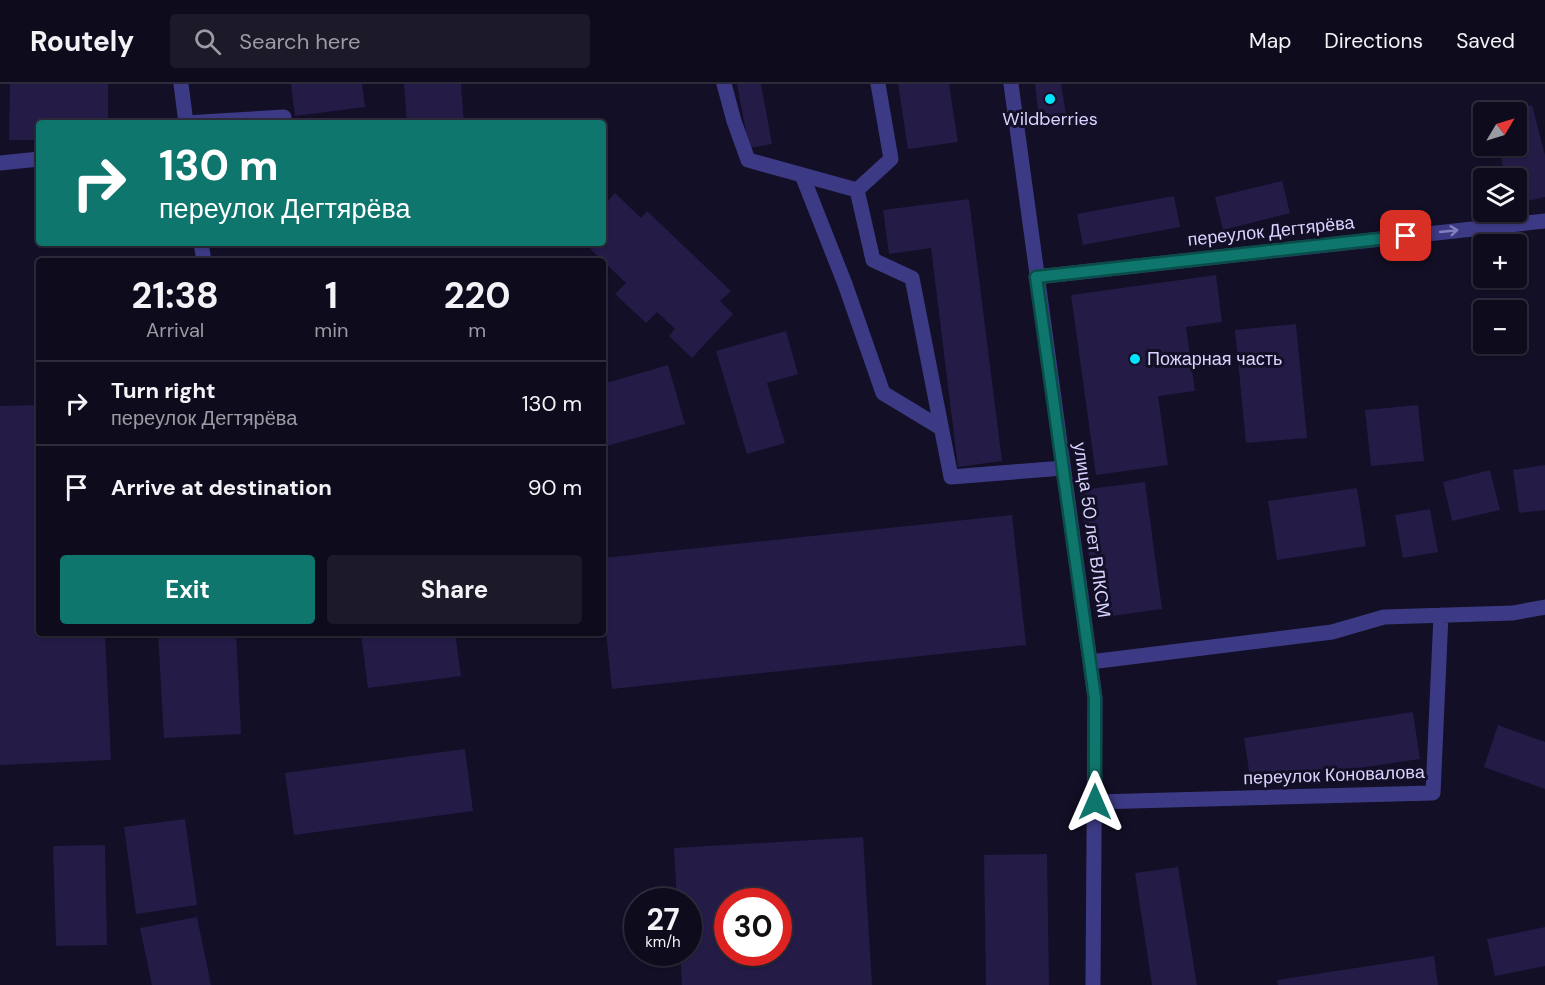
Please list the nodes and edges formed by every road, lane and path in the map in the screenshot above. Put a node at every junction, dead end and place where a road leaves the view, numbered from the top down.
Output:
1 (181, 84) edge
2 (724, 84) edge
3 (878, 84) edge
4 (1011, 84) edge
5 (284, 117) dead end
6 (186, 120) edge
7 (235, 120) edge
8 (36, 159) edge
9 (0, 163) edge
10 (802, 175) junction
11 (857, 190) junction
12 (1545, 221) edge
13 (1036, 277) junction
14 (941, 428) junction
15 (1063, 468) junction
16 (1545, 607) edge
17 (1441, 615) junction
18 (1090, 662) junction
19 (1095, 802) junction
20 (1093, 985) edge

1 - 6 street
2 - 10 street
3 - 11 street
4 - 13 street, улица 50 лет ВЛКСМ
5 - 7 street
8 - 9 street
10 - 11 street
10 - 14 street
11 - 14 street
13 -> 12 street, переулок Дегтярёва
13 - 15 street, улица 50 лет ВЛКСМ
14 - 15 street
15 - 18 street, улица 50 лет ВЛКСМ
16 - 17 street
17 - 18 street
17 - 19 street, переулок Коновалова
18 - 19 street, улица 50 лет ВЛКСМ
19 - 20 street, улица 50 лет ВЛКСМ

